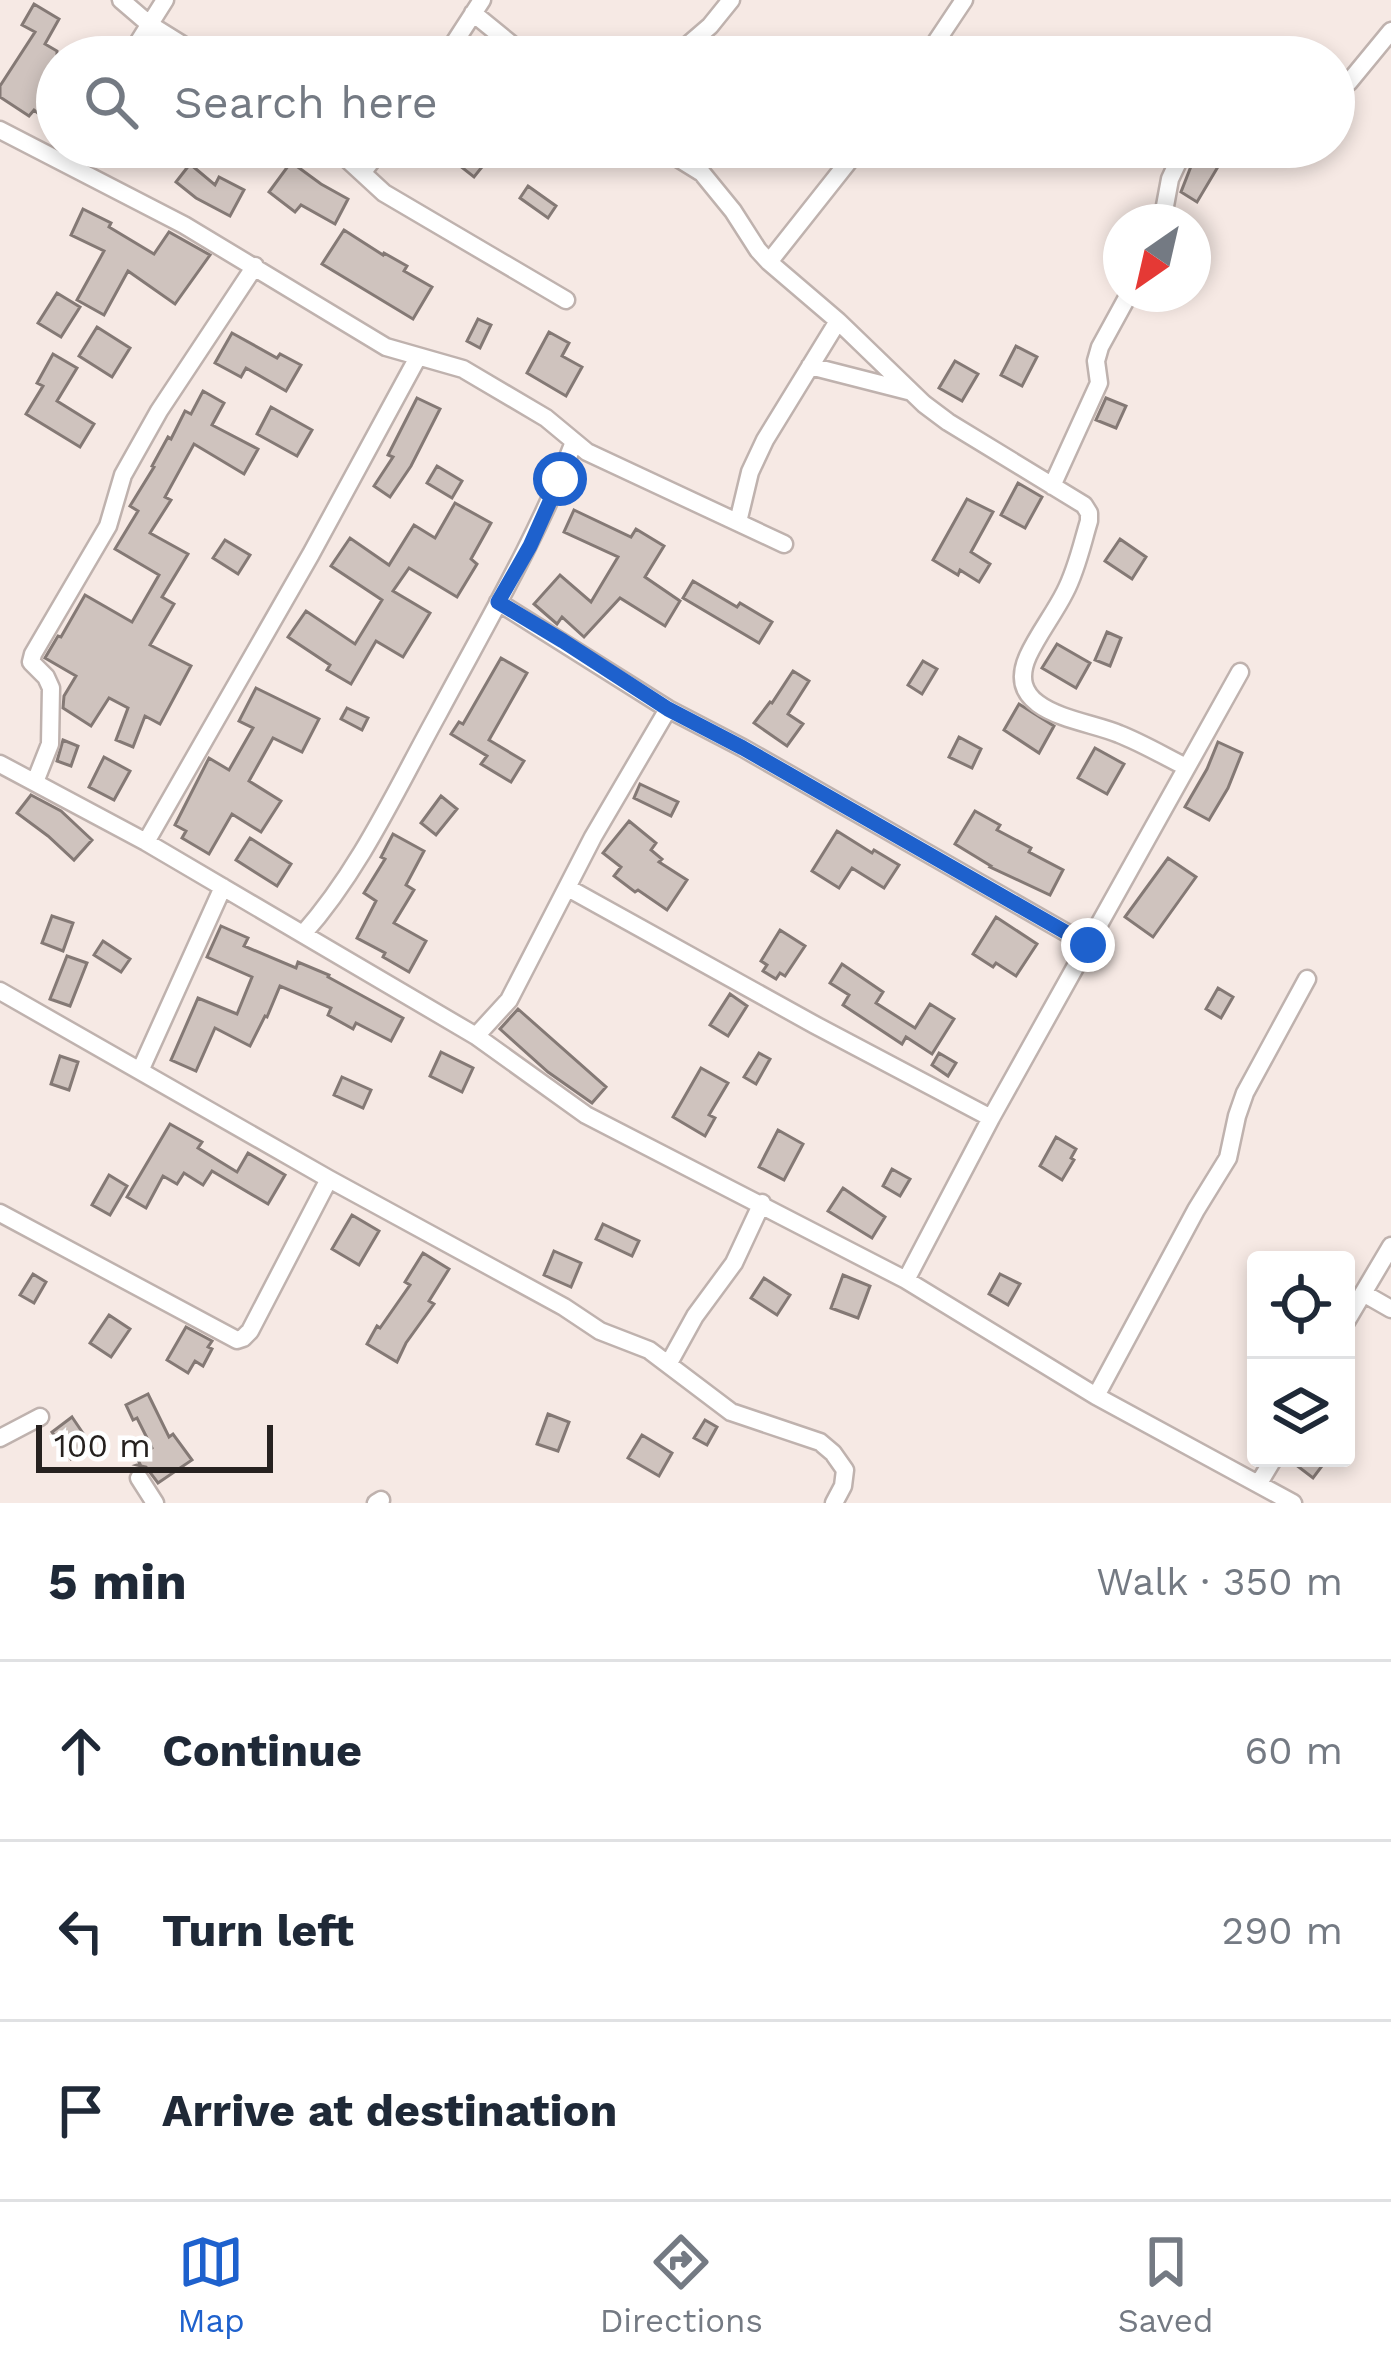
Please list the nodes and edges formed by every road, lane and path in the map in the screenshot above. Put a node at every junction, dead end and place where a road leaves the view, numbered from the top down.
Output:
1 (121, 0) edge
2 (164, 0) edge
3 (730, 0) edge
4 (964, 0) edge
5 (477, 7) edge
6 (149, 24) junction
7 (1391, 31) edge
8 (142, 36) edge
9 (168, 36) edge
10 (458, 36) edge
11 (506, 36) edge
12 (698, 36) edge
13 (940, 36) edge
14 (1355, 75) edge
15 (0, 130) edge
16 (36, 143) edge
17 (91, 168) edge
18 (358, 168) edge
19 (366, 168) edge
20 (695, 168) edge
21 (843, 168) edge
22 (1175, 168) edge
23 (363, 172) junction
24 (1165, 204) edge
25 (769, 262) junction
26 (256, 266) junction
27 (566, 300) dead end
28 (1119, 312) edge
29 (838, 320) junction
30 (418, 357) junction
31 (810, 366) junction
32 (909, 391) junction
33 (574, 442) junction
34 (1052, 486) junction
35 (738, 522) junction
36 (784, 544) dead end
37 (498, 602) junction
38 (1240, 672) dead end
39 (668, 709) junction
40 (0, 764) edge
41 (1186, 767) junction
42 (35, 782) junction
43 (146, 842) junction
44 (223, 886) junction
45 (568, 888) junction
46 (303, 934) junction
47 (1088, 945) junction
48 (1306, 979) dead end
49 (0, 991) edge
50 (476, 1036) junction
51 (140, 1071) junction
52 (991, 1118) junction
53 (329, 1179) junction
54 (762, 1203) junction
55 (0, 1213) edge
56 (1391, 1246) edge
57 (906, 1280) junction
58 (1363, 1293) junction
59 (1355, 1307) edge
60 (1391, 1309) edge
61 (668, 1364) junction
62 (1096, 1396) junction
63 (40, 1417) dead end
64 (0, 1438) edge
65 (1269, 1467) edge
66 (139, 1478) dead end
67 (1259, 1484) junction
68 (155, 1503) edge
69 (834, 1503) edge
70 (1293, 1503) edge

1 - 6 street
2 - 6 street
3 - 12 street
4 - 13 street
5 - 10 street
5 - 11 street
6 - 8 street
6 - 9 street
7 - 14 street
15 - 16 street
17 - 26 street
18 - 23 street
19 - 23 street
20 - 25 street
21 - 25 street
22 - 24 street
23 - 27 street
25 - 29 street
26 - 30 street
26 - 42 street
28 - 34 street
29 - 31 street
29 - 32 street
30 - 33 street
30 - 43 street
31 - 32 street
31 - 35 street
32 - 34 street
33 - 35 street
33 - 37 street
34 - 41 street
35 - 36 street
37 - 39 street
37 - 46 street
38 - 41 street
39 - 45 street
39 - 47 street
40 - 42 street
41 - 47 street
42 - 43 street
43 - 44 street
44 - 46 street
44 - 51 street
45 - 50 street
45 - 52 street
46 - 50 street
47 - 52 street
48 - 62 street
49 - 51 street
50 - 54 street
51 - 53 street
52 - 57 street
53 - 55 street
53 - 61 street
54 - 57 street
54 - 61 street
56 - 58 street
57 - 62 street
58 - 59 street
58 - 60 street
61 - 69 street
62 - 67 street
63 - 64 street
65 - 67 street
66 - 68 street
67 - 70 street

